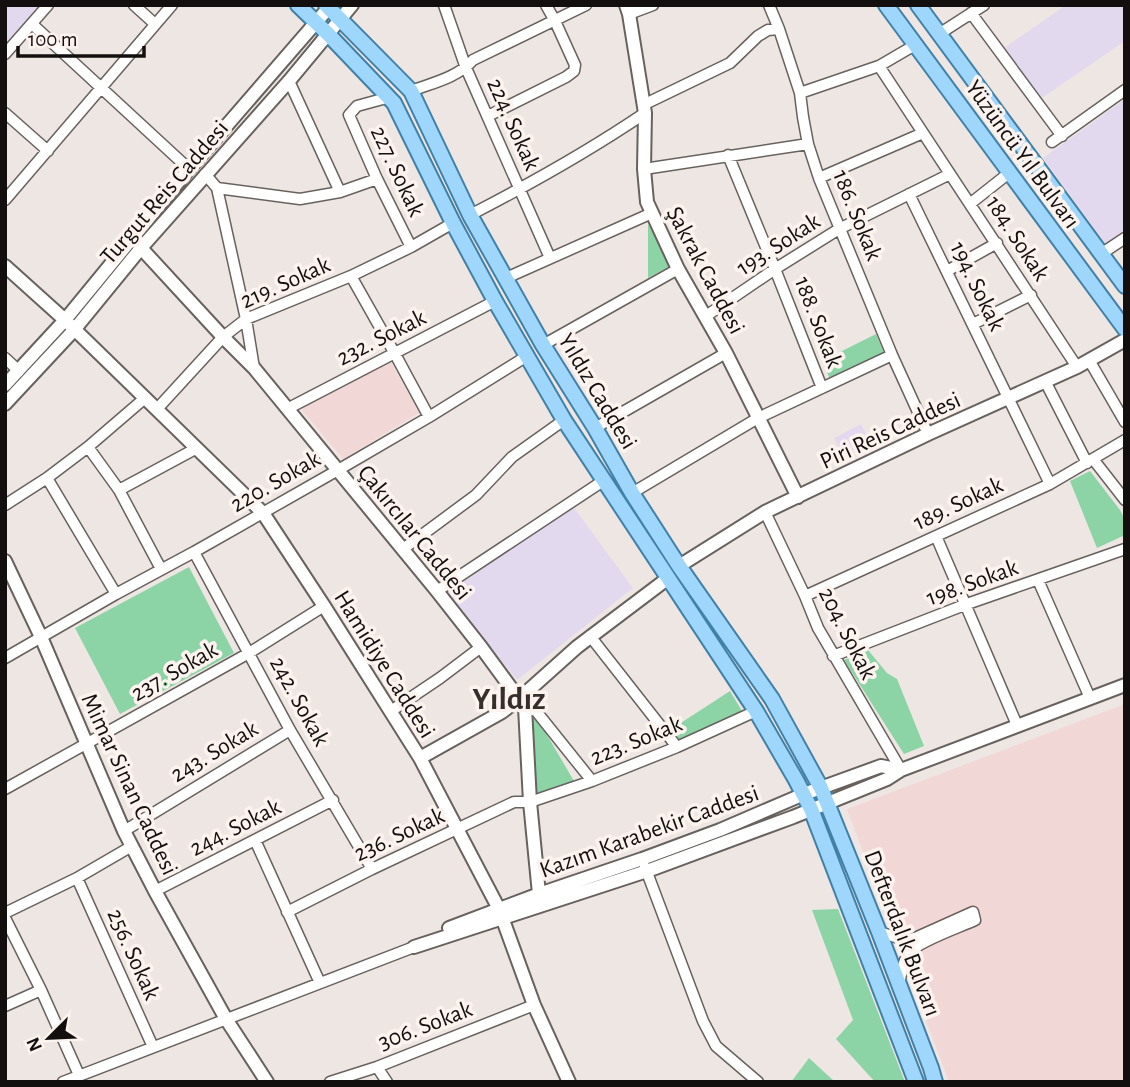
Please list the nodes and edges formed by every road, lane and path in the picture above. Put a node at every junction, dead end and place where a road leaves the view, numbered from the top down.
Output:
1 (48, 5) edge
2 (134, 5) edge
3 (172, 5) edge
4 (298, 5) edge
5 (352, 5) edge
6 (444, 5) edge
7 (546, 5) edge
8 (586, 5) edge
9 (653, 5) edge
10 (769, 5) edge
11 (886, 5) edge
12 (918, 5) edge
13 (984, 5) edge
14 (329, 6) edge
15 (628, 10) edge
16 (971, 13) junction
17 (341, 19) junction
18 (555, 21) junction
19 (316, 22) junction
20 (32, 24) junction
21 (155, 24) junction
22 (779, 29) junction
23 (328, 34) junction
24 (939, 34) junction
25 (915, 45) junction
26 (5, 54) edge
27 (879, 66) junction
28 (466, 68) junction
29 (289, 80) junction
30 (102, 88) junction
31 (1125, 90) edge
32 (411, 91) junction
33 (800, 93) junction
34 (390, 97) junction
35 (644, 109) junction
36 (5, 113) edge
37 (488, 116) junction
38 (923, 133) junction
39 (1062, 136) junction
40 (1052, 142) dead end
41 (808, 144) junction
42 (48, 151) junction
43 (728, 155) junction
44 (189, 169) junction
45 (644, 169) junction
46 (1009, 173) junction
47 (205, 174) junction
48 (950, 174) junction
49 (819, 178) junction
50 (377, 179) junction
51 (216, 188) junction
52 (520, 189) junction
53 (340, 192) junction
54 (909, 194) junction
55 (5, 201) edge
56 (971, 203) junction
57 (652, 213) junction
58 (470, 215) junction
59 (453, 223) junction
60 (839, 229) junction
61 (1125, 238) edge
62 (997, 243) junction
63 (411, 247) junction
64 (141, 248) junction
65 (1101, 254) junction
66 (550, 258) junction
67 (5, 266) edge
68 (678, 269) junction
69 (775, 269) junction
70 (947, 271) junction
71 (351, 276) junction
72 (506, 278) junction
73 (1125, 286) edge
74 (1031, 295) junction
75 (495, 302) junction
76 (706, 316) junction
77 (246, 319) junction
78 (973, 324) junction
79 (70, 325) junction
80 (1125, 329) edge
81 (223, 337) junction
82 (1125, 340) edge
83 (542, 345) junction
84 (726, 353) junction
85 (395, 354) junction
86 (892, 355) junction
87 (527, 356) junction
88 (5, 358) edge
89 (1083, 363) junction
90 (254, 368) junction
91 (19, 371) junction
92 (1045, 381) junction
93 (5, 385) edge
94 (822, 388) junction
95 (1009, 397) junction
96 (145, 398) junction
97 (5, 404) edge
98 (157, 410) junction
99 (287, 410) junction
100 (429, 417) junction
101 (758, 418) junction
102 (564, 420) junction
103 (1125, 422) edge
104 (595, 428) junction
105 (928, 434) junction
106 (1125, 440) edge
107 (88, 447) junction
108 (197, 449) junction
109 (1090, 461) junction
110 (338, 470) junction
111 (47, 478) junction
112 (603, 481) junction
113 (1050, 484) junction
114 (119, 490) junction
115 (632, 493) junction
116 (798, 497) junction
117 (1125, 500) edge
118 (5, 505) edge
119 (765, 512) junction
120 (263, 513) junction
121 (936, 536) junction
122 (403, 549) junction
123 (1124, 551) edge
124 (194, 552) junction
125 (5, 561) edge
126 (678, 566) junction
127 (161, 569) junction
128 (667, 579) junction
129 (1038, 580) junction
130 (437, 591) junction
131 (116, 594) junction
132 (805, 596) junction
133 (967, 604) junction
134 (324, 606) junction
135 (590, 636) junction
136 (41, 637) junction
137 (481, 647) junction
138 (249, 653) junction
139 (833, 656) junction
140 (5, 658) edge
141 (1125, 685) edge
142 (1090, 698) junction
143 (523, 703) junction
144 (391, 711) junction
145 (756, 712) junction
146 (1017, 725) junction
147 (290, 730) junction
148 (87, 745) junction
149 (677, 747) junction
150 (420, 758) junction
151 (901, 770) junction
152 (592, 781) junction
153 (5, 789) edge
154 (804, 794) junction
155 (824, 795) junction
156 (333, 800) junction
157 (530, 802) junction
158 (811, 808) junction
159 (457, 829) junction
160 (124, 831) junction
161 (255, 840) junction
162 (132, 846) junction
163 (644, 865) junction
164 (372, 869) junction
165 (77, 878) junction
166 (155, 891) junction
167 (538, 894) junction
168 (287, 912) junction
169 (501, 914) junction
170 (5, 916) edge
171 (879, 932) junction
172 (414, 947) joint
173 (320, 983) junction
174 (899, 984) junction
175 (41, 990) junction
176 (534, 1005) junction
177 (5, 1006) edge
178 (226, 1019) junction
179 (153, 1047) junction
180 (377, 1067) junction
181 (87, 1076) edge
182 (63, 1082) edge
183 (267, 1082) edge
184 (330, 1082) edge
185 (387, 1082) edge
186 (569, 1082) edge
187 (758, 1082) edge
188 (916, 1082) edge
189 (935, 1082) edge

1 - 20 street
2 - 21 street
3 - 21 street
4 - 19 main road, Yıldız Caddesi
5 - 17 street, Turgut Reis Caddesi
6 - 28 street, 224. Sokak
7 - 18 street
8 - 18 street
9 - 15 street
10 - 22 street, 186. Sokak
11 - 25 main road, Yüzüncü Yıl Bulvarı
12 - 24 main road, Yüzüncü Yıl Bulvarı
13 - 16 street
14 - 17 main road, Yıldız Caddesi
14 - 19 street, Turgut Reis Caddesi
15 - 35 street, Şakrak Caddesi
16 - 24 street
16 - 39 street
17 - 23 street, Turgut Reis Caddesi
17 - 32 main road, Yıldız Caddesi
18 - 28 street
18 - 37 street
19 - 23 main road, Yıldız Caddesi
19 - 44 street, Turgut Reis Caddesi
20 - 26 street
20 - 30 street
21 - 30 street
22 - 33 street, 186. Sokak
22 - 35 street
23 - 29 street, Turgut Reis Caddesi
23 - 34 main road, Yıldız Caddesi
24 - 65 main road, Yüzüncü Yıl Bulvarı
25 - 27 street
25 - 46 main road, Yüzüncü Yıl Bulvarı
27 - 33 street
27 - 38 street, 184. Sokak
28 - 32 street
28 - 37 street, 224. Sokak
29 - 47 street, Turgut Reis Caddesi
29 - 53 street
30 - 42 street
30 - 44 street
31 - 39 street
32 - 58 main road, Yıldız Caddesi
33 - 41 street, 186. Sokak
34 - 50 street, 227. Sokak
34 - 59 main road, Yıldız Caddesi
35 - 45 street, Şakrak Caddesi
35 - 52 street
36 - 42 street
37 - 52 street, 224. Sokak
38 - 48 street, 184. Sokak
38 - 49 street
39 - 40 street
41 - 43 street
41 - 49 street, 186. Sokak
42 - 55 street
43 - 45 street
43 - 69 street, 188. Sokak
44 - 79 street, Turgut Reis Caddesi
45 - 57 street, Şakrak Caddesi
46 - 56 street
46 - 80 main road, Yüzüncü Yıl Bulvarı
47 - 51 street
47 - 64 street, Turgut Reis Caddesi
48 - 54 street, 193. Sokak
48 - 56 street, 184. Sokak
49 - 60 street, 186. Sokak
50 - 53 street
50 - 63 street, 227. Sokak
51 - 53 street
51 - 77 street
52 - 58 street
52 - 66 street, 224. Sokak
54 - 60 street, 193. Sokak
54 - 70 street, 194. Sokak
56 - 62 street, 184. Sokak
57 - 66 street
57 - 68 street, Şakrak Caddesi
58 - 72 main road, Yıldız Caddesi
59 - 63 street, 219. Sokak
59 - 75 main road, Yıldız Caddesi
60 - 69 street, 193. Sokak
60 - 86 street, 186. Sokak
61 - 65 street
62 - 70 street
62 - 74 street, 184. Sokak
63 - 71 street, 219. Sokak
64 - 79 street, Turgut Reis Caddesi
64 - 81 street, Çakırcılar Caddesi
65 - 73 main road, Yüzüncü Yıl Bulvarı
66 - 72 street
67 - 79 street, Hamidiye Caddesi
68 - 76 street, Şakrak Caddesi
68 - 83 street
69 - 76 street, 193. Sokak
69 - 94 street, 188. Sokak
70 - 78 street, 194. Sokak
71 - 77 street, 219. Sokak
71 - 85 street
72 - 83 main road, Yıldız Caddesi
74 - 78 street
74 - 89 street, 184. Sokak
75 - 85 street, 232. Sokak
75 - 87 main road, Yıldız Caddesi
76 - 84 street, Şakrak Caddesi
77 - 81 street, 219. Sokak
77 - 90 street
78 - 95 street, 194. Sokak
79 - 91 street, Turgut Reis Caddesi
79 - 96 street, Hamidiye Caddesi
79 - 97 street, Turgut Reis Caddesi
81 - 90 street, Çakırcılar Caddesi
81 - 98 street, 219. Sokak
82 - 89 street, Piri Reis Caddesi
83 - 104 main road, Yıldız Caddesi
84 - 101 street, Şakrak Caddesi
84 - 104 street
85 - 99 street, 232. Sokak
85 - 100 street
86 - 94 street
86 - 105 street, 186. Sokak
87 - 100 street, 220. Sokak
87 - 102 main road, Yıldız Caddesi
88 - 91 street
89 - 92 street, Piri Reis Caddesi
89 - 103 street, 184. Sokak
90 - 99 street, Çakırcılar Caddesi
91 - 93 street, Turgut Reis Caddesi
92 - 95 street, Piri Reis Caddesi
92 - 109 street
94 - 101 street
95 - 105 street, Piri Reis Caddesi
95 - 113 street, 194. Sokak
96 - 98 street, Hamidiye Caddesi
96 - 107 street
98 - 108 street, Hamidiye Caddesi
99 - 110 street, Çakırcılar Caddesi
100 - 110 street, 220. Sokak
101 - 115 street
101 - 116 street, Şakrak Caddesi
102 - 112 main road, Yıldız Caddesi
102 - 122 street
104 - 115 main road, Yıldız Caddesi
105 - 116 street, Piri Reis Caddesi
106 - 109 street, 189. Sokak
107 - 111 street
107 - 114 street
108 - 114 street
108 - 120 street, Hamidiye Caddesi
109 - 113 street, 189. Sokak
109 - 117 street
110 - 120 street, 220. Sokak
110 - 122 street, Çakırcılar Caddesi
111 - 118 street
111 - 131 street
112 - 128 main road, Yıldız Caddesi
112 - 130 street
113 - 121 street, 189. Sokak
114 - 127 street
115 - 126 main road, Yıldız Caddesi
116 - 119 street, Piri Reis Caddesi
119 - 126 street, Piri Reis Caddesi
119 - 132 street, 204. Sokak
120 - 124 street, 220. Sokak
120 - 134 street, Hamidiye Caddesi
121 - 132 street, 189. Sokak
121 - 133 street
122 - 130 street, Çakırcılar Caddesi
123 - 129 street, 198. Sokak
124 - 127 street, 220. Sokak
124 - 138 street, 242. Sokak
125 - 136 street, Mimar Sinan Caddesi
126 - 155 main road, Yıldız Caddesi
127 - 131 street, 220. Sokak
128 - 135 street
128 - 145 main road, Yıldız Caddesi
129 - 133 street, 198. Sokak
129 - 142 street
130 - 137 street, Çakırcılar Caddesi
131 - 136 street, 220. Sokak
132 - 139 street, 204. Sokak
133 - 139 street, 198. Sokak
133 - 146 street
134 - 138 street, 237. Sokak
134 - 144 street, Hamidiye Caddesi
135 - 143 street
135 - 149 street
136 - 140 street, 220. Sokak
136 - 148 street, Mimar Sinan Caddesi
137 - 143 street, Çakırcılar Caddesi
137 - 144 street
138 - 147 street, 242. Sokak
138 - 148 street, 237. Sokak
139 - 151 street, 204. Sokak
141 - 142 street, Kazım Karabekir Caddesi
142 - 146 street, Kazım Karabekir Caddesi
143 - 150 street
143 - 152 street
143 - 157 street
144 - 150 street, Hamidiye Caddesi
145 - 149 street, 223. Sokak
145 - 154 main road, Yıldız Caddesi
146 - 151 street, Kazım Karabekir Caddesi
147 - 156 street, 242. Sokak
147 - 160 street, 243. Sokak
148 - 153 street, 237. Sokak
148 - 160 street, Mimar Sinan Caddesi
149 - 152 street, 223. Sokak
150 - 159 street, Hamidiye Caddesi
151 - 155 street, Kazım Karabekir Caddesi
152 - 157 street, 223. Sokak
154 - 155 street, Kazım Karabekir Caddesi
154 - 158 main road, Yıldız Caddesi
154 - 163 street, Kazım Karabekir Caddesi
155 - 158 street, Kazım Karabekir Caddesi
155 - 171 main road, Defterdalık Bulvarı
156 - 161 street, 244. Sokak
156 - 164 street, 242. Sokak
157 - 159 street, 236. Sokak
157 - 167 street
158 - 163 street, Kazım Karabekir Caddesi
158 - 188 main road, Defterdalık Bulvarı
159 - 164 street, 236. Sokak
159 - 169 street, Hamidiye Caddesi
160 - 162 street, Mimar Sinan Caddesi
161 - 166 street, 244. Sokak
161 - 168 street
162 - 165 street
162 - 166 street, Mimar Sinan Caddesi
163 - 167 street, Kazım Karabekir Caddesi
163 - 169 street, Kazım Karabekir Caddesi
163 - 187 street
164 - 168 street, 236. Sokak
165 - 170 street
165 - 179 street, 256. Sokak
166 - 178 street, Mimar Sinan Caddesi
167 - 169 street, Kazım Karabekir Caddesi
168 - 173 street
169 - 172 street, Kazım Karabekir Caddesi
169 - 176 street, Hamidiye Caddesi
170 - 175 street
171 - 174 main road, Defterdalık Bulvarı
171 - 174 street
172 - 173 street, Kazım Karabekir Caddesi
173 - 178 street, Kazım Karabekir Caddesi
174 - 189 main road, Defterdalık Bulvarı
175 - 177 street
175 - 181 street
176 - 180 street, 306. Sokak
176 - 186 street, Hamidiye Caddesi
178 - 179 street, Kazım Karabekir Caddesi
178 - 183 street, Mimar Sinan Caddesi
179 - 181 street, Kazım Karabekir Caddesi
180 - 184 street, 306. Sokak
180 - 185 street
181 - 182 street, Kazım Karabekir Caddesi

